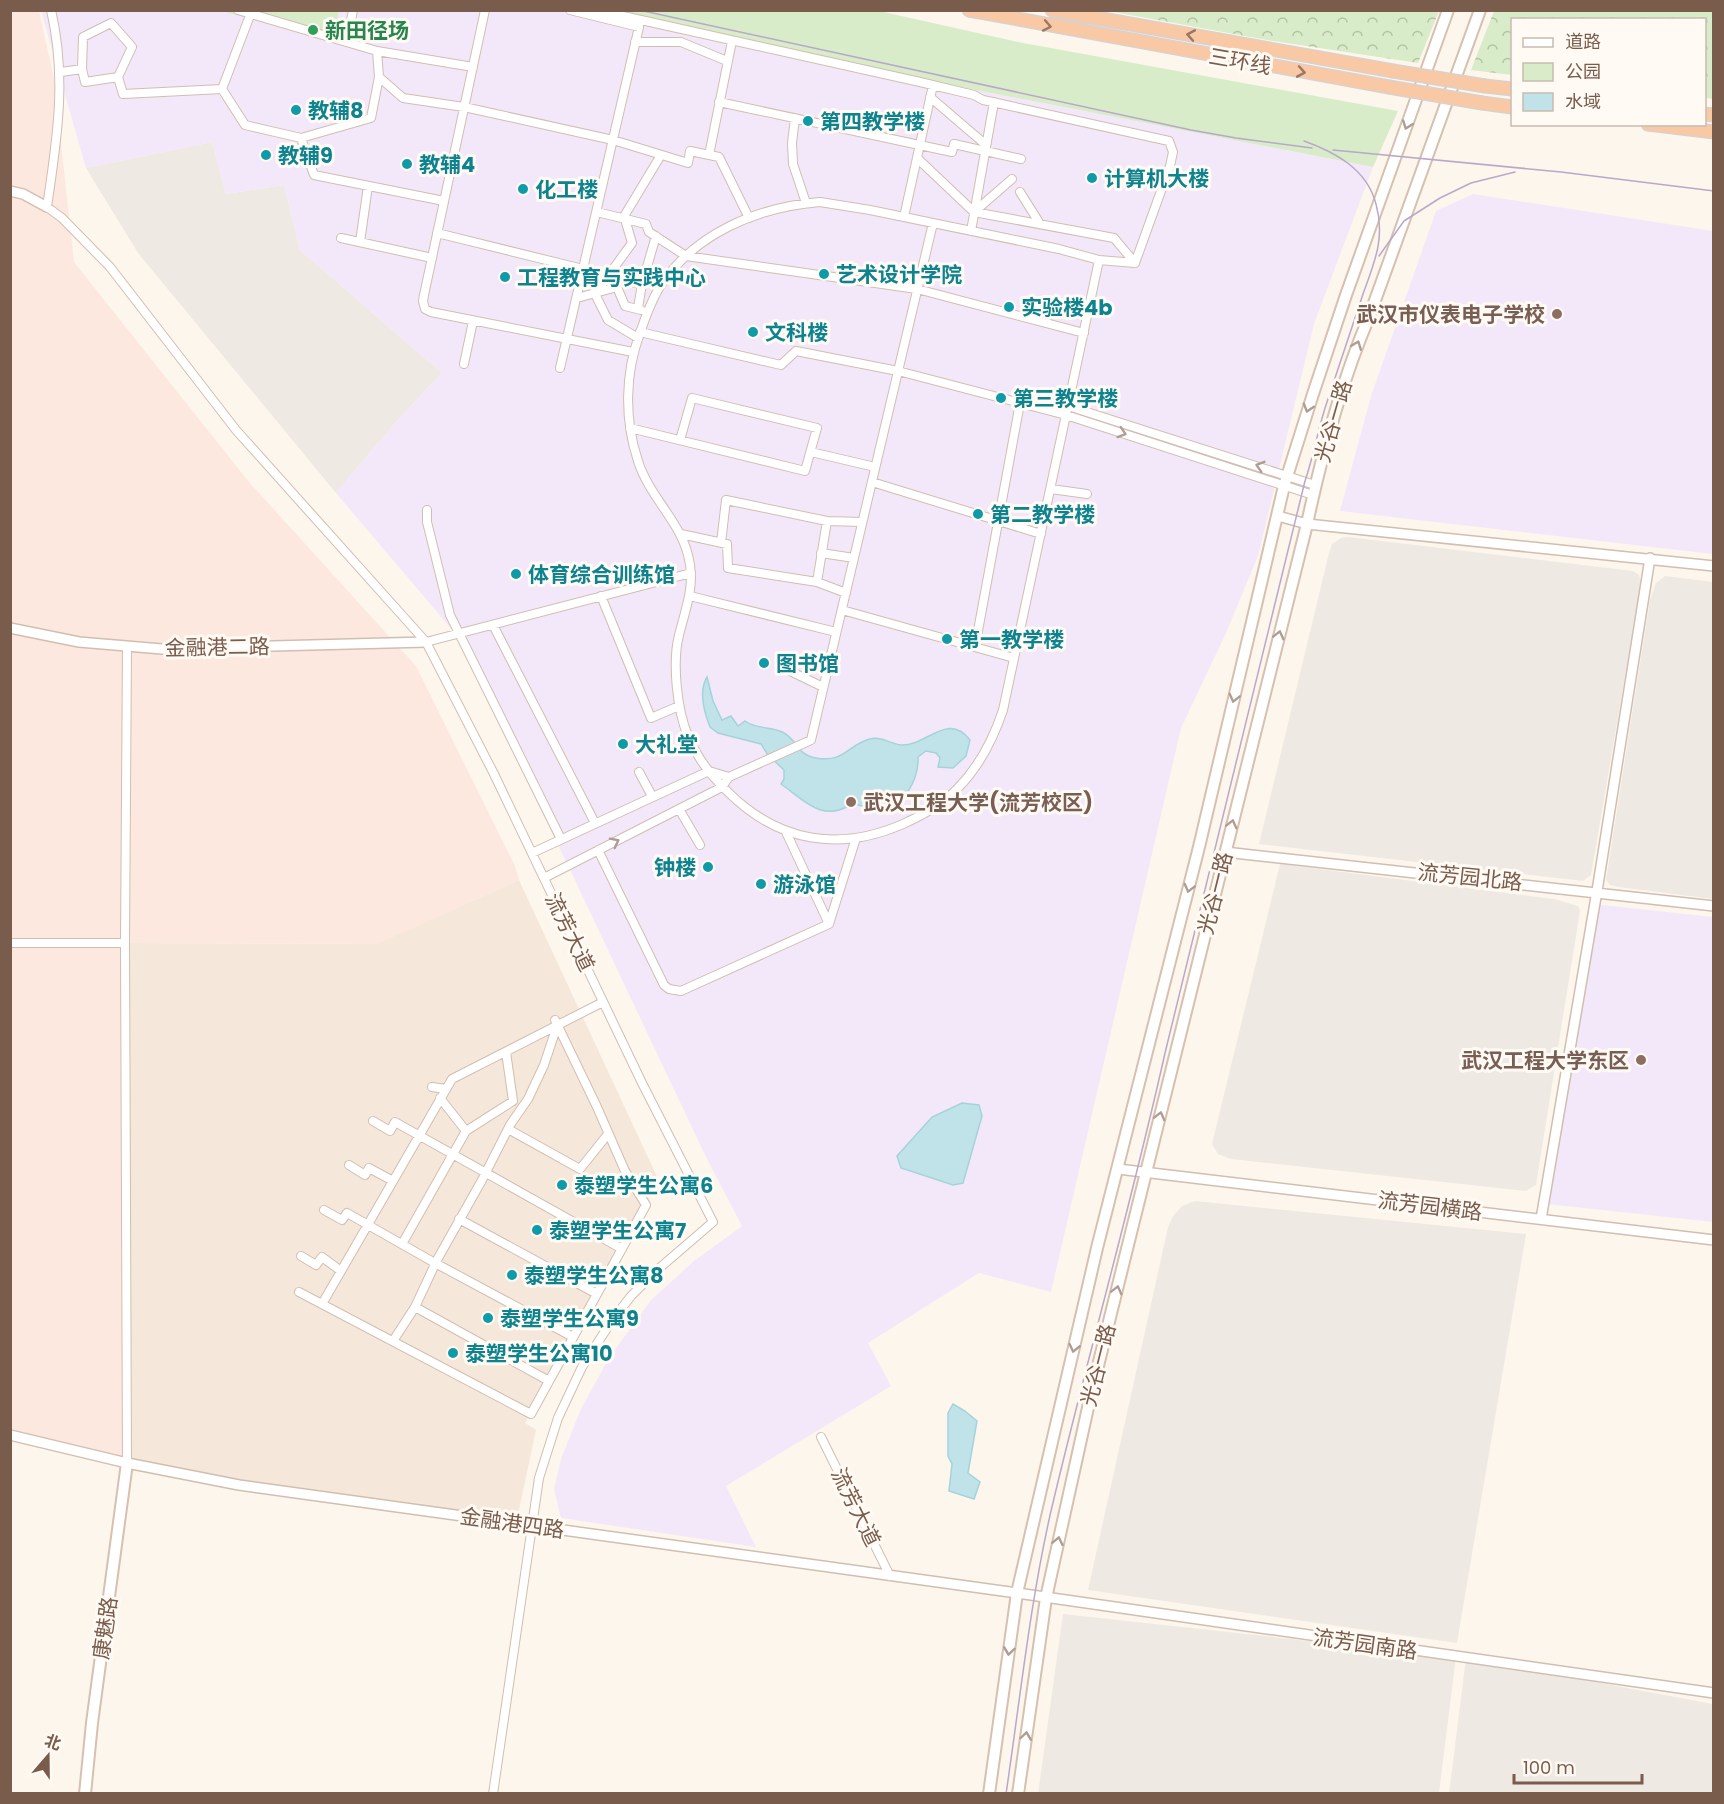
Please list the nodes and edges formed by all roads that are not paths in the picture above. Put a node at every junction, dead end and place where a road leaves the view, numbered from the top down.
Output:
1 (51, 10) edge
2 (237, 10) edge
3 (353, 10) edge
4 (485, 10) edge
5 (570, 10) edge
6 (596, 10) edge
7 (969, 10) edge
8 (1052, 10) edge
9 (1448, 10) edge
10 (1480, 10) edge
11 (249, 18) dead end
12 (683, 30) junction
13 (732, 41) junction
14 (348, 42) junction
15 (635, 42) junction
16 (681, 42) junction
17 (377, 51) junction
18 (728, 61) junction
19 (473, 67) junction
20 (82, 69) junction
21 (61, 72) junction
22 (118, 77) junction
23 (379, 77) junction
24 (933, 85) junction
25 (222, 89) junction
26 (1511, 89) edge
27 (930, 97) junction
28 (719, 102) junction
29 (994, 102) junction
30 (464, 107) junction
31 (1511, 107) edge
32 (795, 118) junction
33 (1664, 126) edge
34 (1713, 132) edge
35 (300, 138) junction
36 (613, 140) junction
37 (920, 144) junction
38 (986, 148) junction
39 (709, 154) junction
40 (661, 155) junction
41 (917, 158) junction
42 (1021, 159) dead end
43 (1012, 179) dead end
44 (368, 186) junction
45 (10, 191) edge
46 (1020, 192) dead end
47 (444, 201) junction
48 (806, 203) junction
49 (47, 207) junction
50 (597, 212) junction
51 (974, 213) junction
52 (904, 217) junction
53 (624, 218) junction
54 (749, 218) junction
55 (933, 223) junction
56 (1040, 224) junction
57 (971, 231) junction
58 (437, 233) junction
59 (656, 236) junction
60 (340, 238) dead end
61 (360, 242) junction
62 (686, 256) junction
63 (432, 258) junction
64 (1099, 260) junction
65 (1135, 263) junction
66 (583, 269) junction
67 (642, 284) junction
68 (616, 287) junction
69 (917, 289) junction
70 (595, 294) junction
71 (577, 298) junction
72 (638, 308) junction
73 (648, 312) junction
74 (473, 321) junction
75 (1084, 333) junction
76 (639, 335) junction
77 (567, 339) junction
78 (633, 352) junction
79 (464, 364) dead end
80 (560, 368) dead end
81 (898, 371) junction
82 (1020, 403) junction
83 (1068, 406) junction
84 (1066, 415) junction
85 (630, 428) junction
86 (680, 440) junction
87 (811, 452) junction
88 (875, 467) junction
89 (1286, 480) junction
90 (872, 482) junction
91 (1051, 489) junction
92 (1314, 490) junction
93 (1087, 494) dead end
94 (427, 510) dead end
95 (1278, 516) junction
96 (827, 521) junction
97 (998, 521) junction
98 (862, 522) junction
99 (1307, 524) junction
100 (681, 534) junction
101 (1041, 534) junction
102 (721, 543) junction
103 (821, 553) junction
104 (854, 558) junction
105 (1650, 558) junction
106 (1713, 566) edge
107 (691, 573) junction
108 (817, 582) junction
109 (846, 593) junction
110 (601, 596) junction
111 (690, 596) junction
112 (842, 610) junction
113 (493, 625) junction
114 (10, 628) edge
115 (836, 632) junction
116 (460, 633) junction
117 (426, 642) junction
118 (127, 646) junction
119 (975, 647) junction
120 (1014, 658) junction
121 (790, 670) dead end
122 (824, 687) junction
123 (679, 706) junction
124 (708, 771) junction
125 (639, 772) dead end
126 (729, 777) junction
127 (722, 787) junction
128 (652, 796) junction
129 (679, 809) junction
130 (595, 823) junction
131 (786, 832) junction
132 (856, 838) junction
133 (561, 839) junction
134 (700, 845) dead end
135 (598, 850) junction
136 (1225, 852) junction
137 (532, 853) junction
138 (544, 879) junction
139 (1598, 891) junction
140 (1713, 906) edge
141 (829, 924) junction
142 (10, 943) edge
143 (125, 943) junction
144 (603, 1002) junction
145 (556, 1023) junction
146 (506, 1052) junction
147 (432, 1087) dead end
148 (446, 1089) junction
149 (440, 1098) junction
150 (373, 1121) dead end
151 (508, 1129) junction
152 (466, 1131) junction
153 (608, 1134) junction
154 (419, 1136) junction
155 (452, 1154) junction
156 (349, 1165) dead end
157 (1118, 1169) junction
158 (1147, 1172) junction
159 (485, 1173) junction
160 (393, 1181) junction
161 (324, 1210) dead end
162 (459, 1219) junction
163 (1541, 1219) junction
164 (367, 1225) junction
165 (1713, 1240) edge
166 (402, 1245) junction
167 (622, 1249) junction
168 (302, 1256) dead end
169 (435, 1263) junction
170 (341, 1271) junction
171 (299, 1292) dead end
172 (597, 1294) junction
173 (322, 1304) junction
174 (415, 1307) junction
175 (573, 1338) junction
176 (393, 1341) junction
177 (549, 1381) junction
178 (10, 1435) edge
179 (821, 1437) dead end
180 (127, 1463) junction
181 (531, 1526) junction
182 (890, 1576) junction
183 (1017, 1593) junction
184 (1046, 1598) junction
185 (1713, 1694) edge
186 (84, 1794) edge
187 (493, 1794) edge
188 (989, 1794) edge
189 (1018, 1794) edge

1 - 21 street
2 - 14 street
3 - 14 street
4 - 19 street
5 - 15 street
6 - 12 street
7 -> 31 highway, 三环线, bridge
26 -> 8 highway, 三环线, bridge
9 -> 89 main road, 光谷一路
92 -> 10 main road, 光谷一路
11 - 25 street
12 - 13 street
12 - 16 street
13 - 18 street
13 - 24 street
14 - 17 street
15 - 16 street
15 - 36 street
16 - 18 street
17 - 19 street
17 - 23 street
18 - 28 street
19 - 30 street
20 - 21 street
20 - 22 street
20 - 22 street
21 - 49 street
22 - 25 street
23 - 30 street
23 - 35 street
24 - 27 street
24 - 29 street
25 - 35 street
27 - 37 street
27 - 38 street
28 - 32 street
28 - 39 street
29 - 38 street
29 - 65 street
30 - 36 street
30 - 47 street
32 - 37 street
32 - 48 street
33 - 34 highway
35 - 44 street
36 - 40 street
36 - 50 street
37 - 38 street
37 - 41 street
38 - 42 street
38 - 51 street
39 - 40 street
39 - 54 street
40 - 53 street
41 - 51 street
41 - 52 street
43 - 51 street
44 - 47 street
44 - 61 street
45 - 49 street
46 - 56 street
47 - 58 street
48 - 52 street
48 - 54 street
49 - 117 street, 流芳大道
50 - 53 street
50 - 66 street
51 - 56 street
51 - 57 street
52 - 55 street
53 - 59 street
53 - 70 street
54 - 62 street
55 - 57 street
55 - 69 street
56 - 65 street
57 - 64 street
58 - 63 street
58 - 66 street
59 - 62 street
59 - 67 street
60 - 61 street
61 - 63 street
62 - 69 street
62 - 73 street
63 - 74 street
64 - 65 street
64 - 75 street
66 - 71 street
67 - 68 street
67 - 72 street
68 - 70 street
68 - 72 street
69 - 75 street
69 - 81 street
70 - 71 street
70 - 76 street
71 - 77 street
72 - 73 street
73 - 76 street
74 - 77 street
74 - 79 street
75 - 83 street
76 - 78 street
76 - 81 street
77 - 78 street
77 - 80 street
78 - 85 street
81 - 82 street
81 - 88 street
82 - 84 street
82 - 97 street
83 - 84 street
89 -> 83 street
84 -> 89 street
84 - 91 street
85 - 86 street
85 - 100 street
86 - 87 street
86 - 87 street
87 - 88 street
88 - 90 street
89 - 92 street
89 - 95 main road, 光谷一路
90 - 97 street
90 - 98 street
91 - 93 street
91 - 101 street
92 - 99 main road, 光谷一路
94 - 116 street
95 - 99 street
95 -> 157 main road, 光谷一路
96 - 98 street
96 - 102 street
96 - 103 street
97 - 101 street
97 - 119 street
98 - 104 street
99 - 105 street
136 -> 99 main road, 光谷一路
100 - 102 street
100 - 107 street
101 - 120 street
102 - 108 street
103 - 104 street
103 - 108 street
104 - 109 street
105 - 106 street
105 - 139 street
107 - 110 street
107 - 111 street
108 - 109 street
109 - 112 street
110 - 113 street
110 - 123 street
111 - 115 street
111 - 123 street
112 - 115 street
112 - 119 street
113 - 116 street
113 - 130 street
114 - 118 street, 金融港二路
115 - 122 street
116 - 117 street
116 - 133 street
117 - 118 street, 金融港二路
117 - 137 street, 流芳大道
118 - 143 street
119 - 120 street
120 - 132 street
121 - 122 street
122 - 126 street
123 - 124 street
124 - 126 street
124 - 127 street
124 - 128 street
125 - 128 street
126 - 127 street
127 - 129 street
127 - 131 street
128 - 130 street
129 - 134 street
135 -> 129 street
130 - 133 street
131 - 132 street
131 - 141 street
132 - 141 street
133 - 137 street
135 - 138 street
135 - 141 street
136 - 139 street, 流芳园北路
158 -> 136 main road, 光谷一路
137 - 138 street, 流芳大道
138 - 144 street, 流芳大道
139 - 140 street, 流芳园北路
139 - 163 street
142 - 143 street
143 - 180 street
144 - 145 street
144 - 181 street, 流芳大道
145 - 146 street
145 - 151 street
145 - 153 street
146 - 148 street
146 - 152 street
147 - 148 street
148 - 149 street
149 - 152 street
149 - 154 street
150 - 154 street
151 - 153 street
151 - 159 street
152 - 155 street
153 - 167 street
154 - 155 street
154 - 160 street
155 - 159 street
155 - 166 street
156 - 160 street
157 - 158 street, 流芳园横路
157 -> 183 main road, 光谷一路
158 - 163 street, 流芳园横路
184 -> 158 main road, 光谷一路
159 - 162 street
159 - 167 street
160 - 164 street
161 - 164 street
162 - 169 street
162 - 172 street
163 - 165 street, 流芳园横路
164 - 166 street
164 - 170 street
166 - 169 street
167 - 172 street
168 - 170 street
169 - 174 street
169 - 175 street
170 - 173 street
171 - 173 street
172 - 175 street
173 - 176 street
174 - 176 street
174 - 177 street
175 - 177 street
176 - 177 street
178 - 180 street, 金融港四路
179 - 182 street, 流芳大道
180 - 181 street, 金融港四路
180 - 186 main road, 康魅路
181 - 182 street, 金融港四路
181 - 187 street
182 - 183 street, 金融港四路
183 - 184 street, 流芳园南路
183 -> 188 main road, 光谷一路
184 - 185 street, 流芳园南路
189 -> 184 main road, 光谷一路

